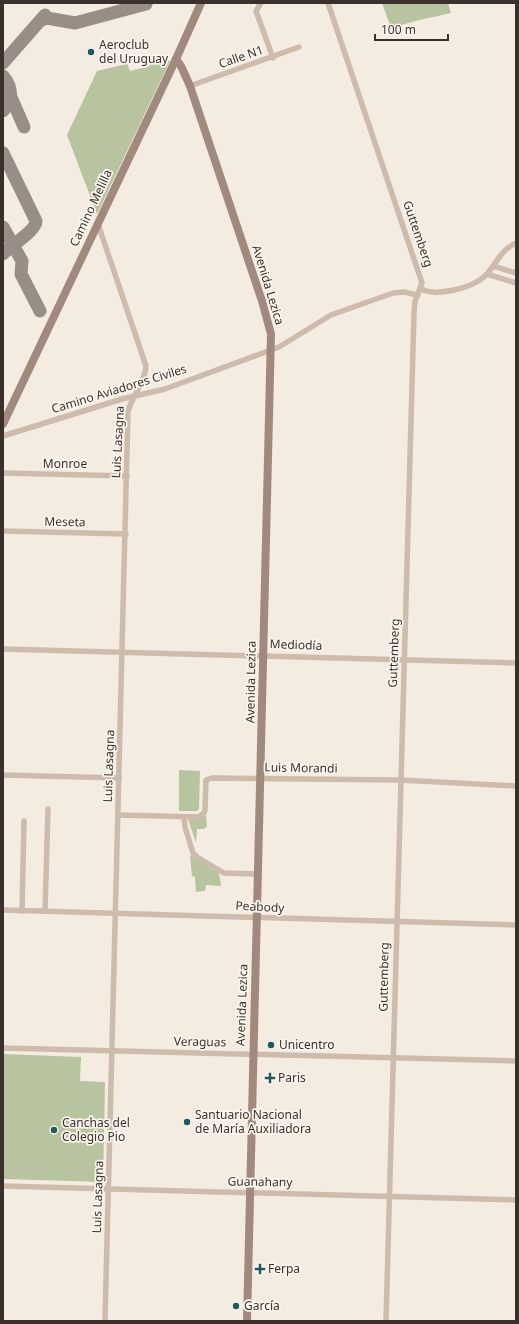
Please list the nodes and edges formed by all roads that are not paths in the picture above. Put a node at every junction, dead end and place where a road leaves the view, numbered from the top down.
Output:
1 (201, 3) edge
2 (260, 3) edge
3 (328, 3) edge
4 (299, 47) dead end
5 (273, 58) junction
6 (176, 59) junction
7 (190, 86) junction
8 (97, 223) junction
9 (516, 243) edge
10 (492, 266) junction
11 (516, 273) edge
12 (487, 274) junction
13 (516, 283) edge
14 (421, 289) junction
15 (418, 295) junction
16 (271, 349) junction
17 (132, 398) junction
18 (3, 424) edge
19 (3, 436) edge
20 (3, 473) edge
21 (127, 476) junction
22 (3, 531) edge
23 (126, 534) junction
24 (3, 649) edge
25 (123, 652) junction
26 (264, 655) junction
27 (404, 659) junction
28 (516, 663) edge
29 (3, 775) edge
30 (119, 778) junction
31 (261, 778) junction
32 (400, 780) junction
33 (516, 786) edge
34 (48, 809) dead end
35 (118, 815) junction
36 (184, 817) junction
37 (24, 821) dead end
38 (258, 874) junction
39 (3, 910) edge
40 (22, 910) junction
41 (45, 911) junction
42 (115, 913) junction
43 (256, 917) junction
44 (396, 921) junction
45 (516, 925) edge
46 (3, 1048) edge
47 (112, 1051) junction
48 (252, 1054) junction
49 (393, 1059) junction
50 (516, 1061) edge
51 (3, 1186) edge
52 (110, 1188) junction
53 (249, 1193) junction
54 (390, 1195) junction
55 (516, 1200) edge
56 (106, 1321) edge
57 (247, 1321) edge
58 (386, 1321) edge

1 - 6 street, Camino Melilla
2 - 5 street
3 - 14 street, Guttemberg
4 - 5 street, Calle N1
5 - 7 street, Calle N1
6 - 7 street, Avenida Lezica
6 - 8 street, Camino Melilla
7 - 16 street, Avenida Lezica
8 - 17 street, Luis Lasagna
8 - 18 street, Camino Melilla
9 - 10 street
10 - 11 street
10 - 12 street
12 - 13 street
12 - 14 street
14 - 15 street, Guttemberg
15 - 16 street, Camino Aviadores Civiles
15 - 27 street, Guttemberg
16 - 17 street, Camino Aviadores Civiles
16 - 26 street, Avenida Lezica
17 - 19 street, Camino Aviadores Civiles
17 - 21 street, Luis Lasagna
20 - 21 street, Monroe
21 - 23 street, Luis Lasagna
22 - 23 street, Meseta
23 - 25 street, Luis Lasagna
24 - 25 street, Mediodía
25 - 26 street, Mediodía
25 - 30 street, Luis Lasagna
26 - 27 street, Mediodía
26 - 31 street, Avenida Lezica
27 - 28 street, Mediodía
27 - 32 street, Guttemberg
29 - 30 street
30 - 35 street, Luis Lasagna
31 - 32 street, Luis Morandi
31 - 36 street, Luis Morandi
31 - 38 street, Avenida Lezica
32 - 33 street, Luis Morandi
32 - 44 street, Guttemberg
34 - 41 street
35 - 36 street, Luis Morandi
35 - 42 street, Luis Lasagna
36 - 38 street
37 - 40 street
38 - 43 street, Avenida Lezica
39 - 40 street, Peabody
40 - 41 street, Peabody
41 - 42 street, Peabody
42 - 43 street, Peabody
42 - 47 street, Luis Lasagna
43 - 44 street, Peabody
43 - 48 street, Avenida Lezica
44 - 45 street, Peabody
44 - 49 street, Guttemberg
46 - 47 street, Veraguas
47 - 48 street, Veraguas
47 - 52 street, Luis Lasagna
48 - 49 street, Veraguas
48 - 53 street, Avenida Lezica
49 - 50 street, Veraguas
49 - 54 street, Guttemberg
51 - 52 street, Guanahany
52 - 53 street, Guanahany
52 - 56 street, Luis Lasagna
53 - 54 street, Guanahany
53 - 57 street, Avenida Lezica
54 - 55 street, Guanahany
54 - 58 street, Guttemberg

